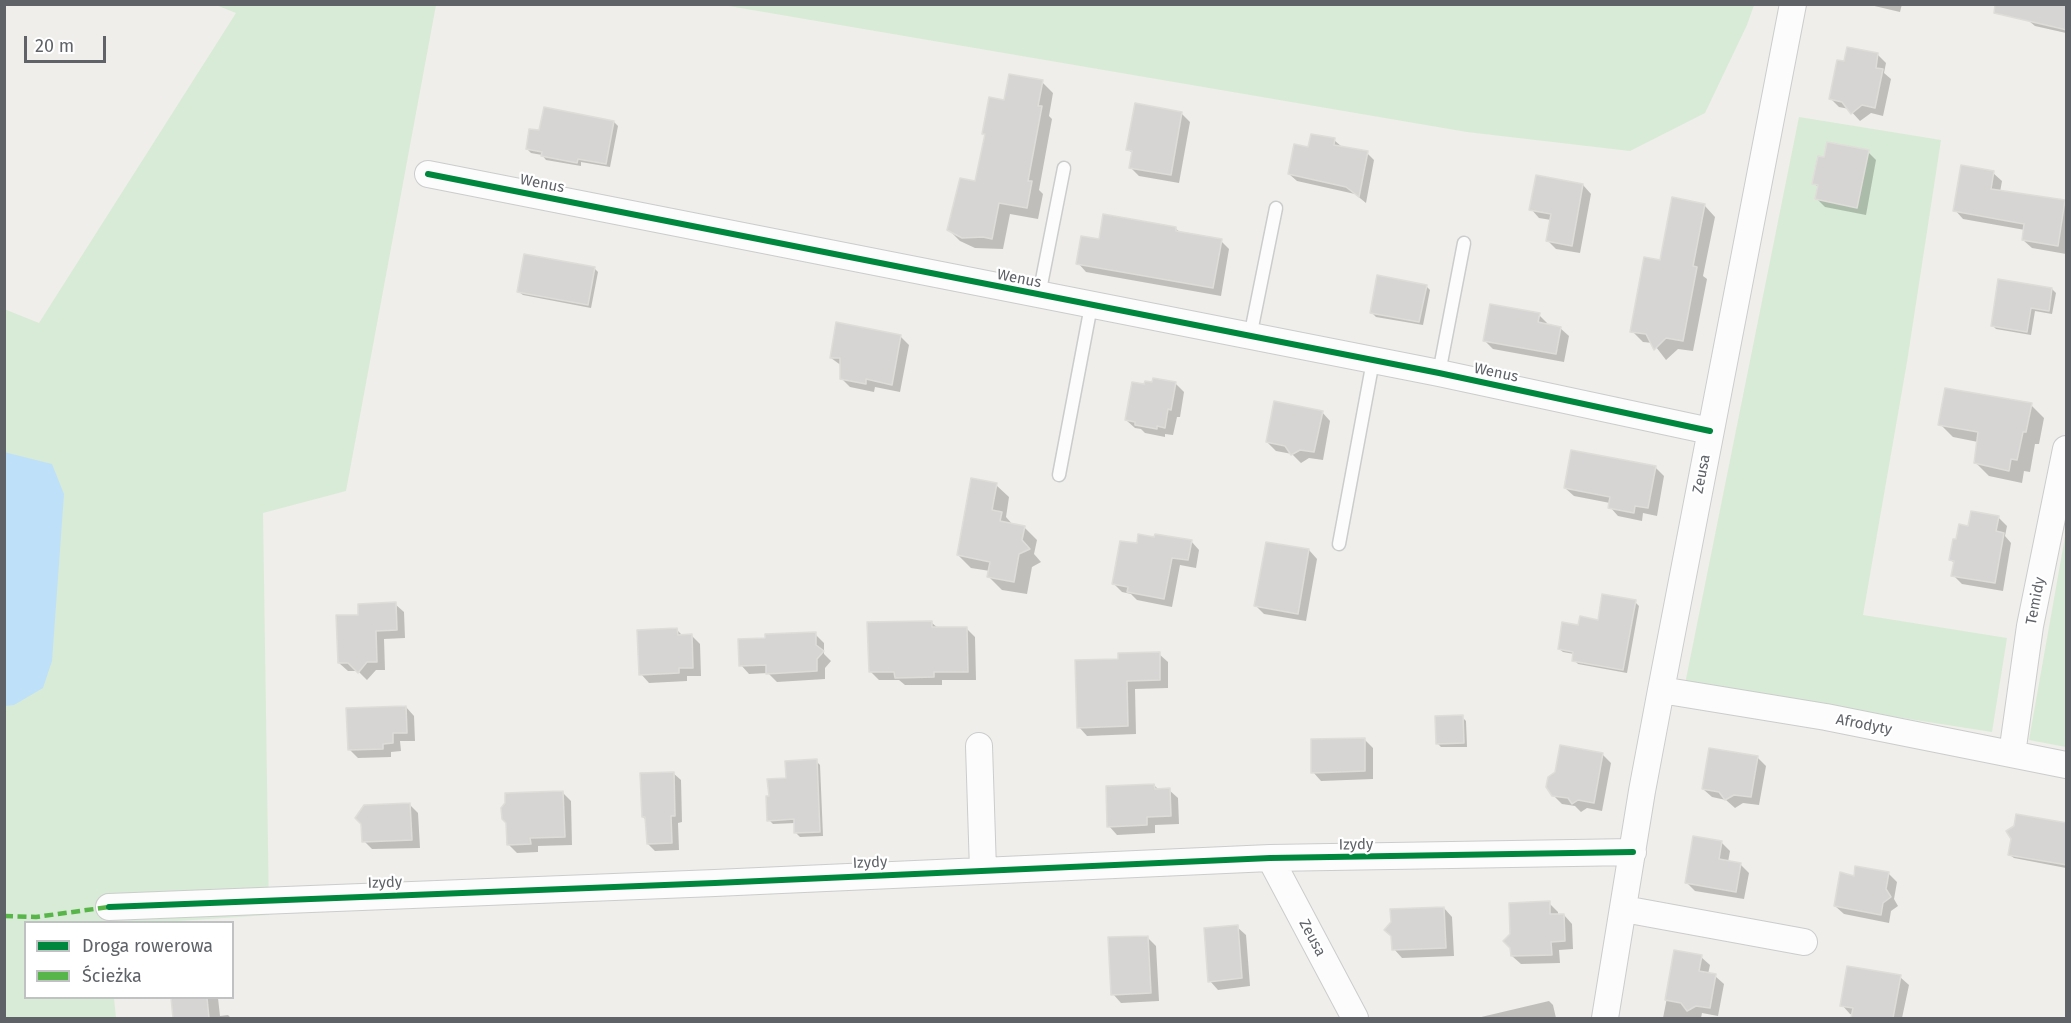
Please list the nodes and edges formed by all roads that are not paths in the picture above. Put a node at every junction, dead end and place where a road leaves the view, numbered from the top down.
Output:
1 (1793, 4) edge
2 (1064, 168) dead end
3 (428, 174) dead end
4 (1276, 208) dead end
5 (1464, 243) dead end
6 (1039, 295) junction
7 (1091, 306) junction
8 (1250, 337) junction
9 (1373, 361) junction
10 (1439, 373) junction
11 (1710, 431) junction
12 (2067, 449) edge
13 (1059, 475) dead end
14 (1339, 544) dead end
15 (1661, 690) junction
16 (979, 746) dead end
17 (2012, 754) junction
18 (2067, 765) edge
19 (1633, 852) junction
20 (1270, 858) junction
21 (983, 870) junction
22 (109, 907) dead end
23 (1624, 909) junction
24 (1804, 942) dead end
25 (1354, 1018) edge
26 (1605, 1018) edge

1 - 11 street, Zeusa
2 - 6 lane, Wenus
3 - 6 street, Wenus
4 - 8 lane
5 - 10 lane
6 - 7 street, Wenus
7 - 8 street, Wenus
7 - 13 lane
8 - 9 street, Wenus
9 - 10 street, Wenus
9 - 14 lane
10 - 11 street, Wenus
11 - 15 street, Zeusa
12 - 17 street, Temidy
15 - 17 street, Afrodyty
15 - 19 street, Zeusa
16 - 21 street
17 - 18 street, Afrodyty
19 - 20 street, Izydy
19 - 23 street, Zeusa
20 - 21 street, Izydy
20 - 25 street, Zeusa
21 - 22 street, Izydy
23 - 24 street
23 - 26 street, Zeusa

